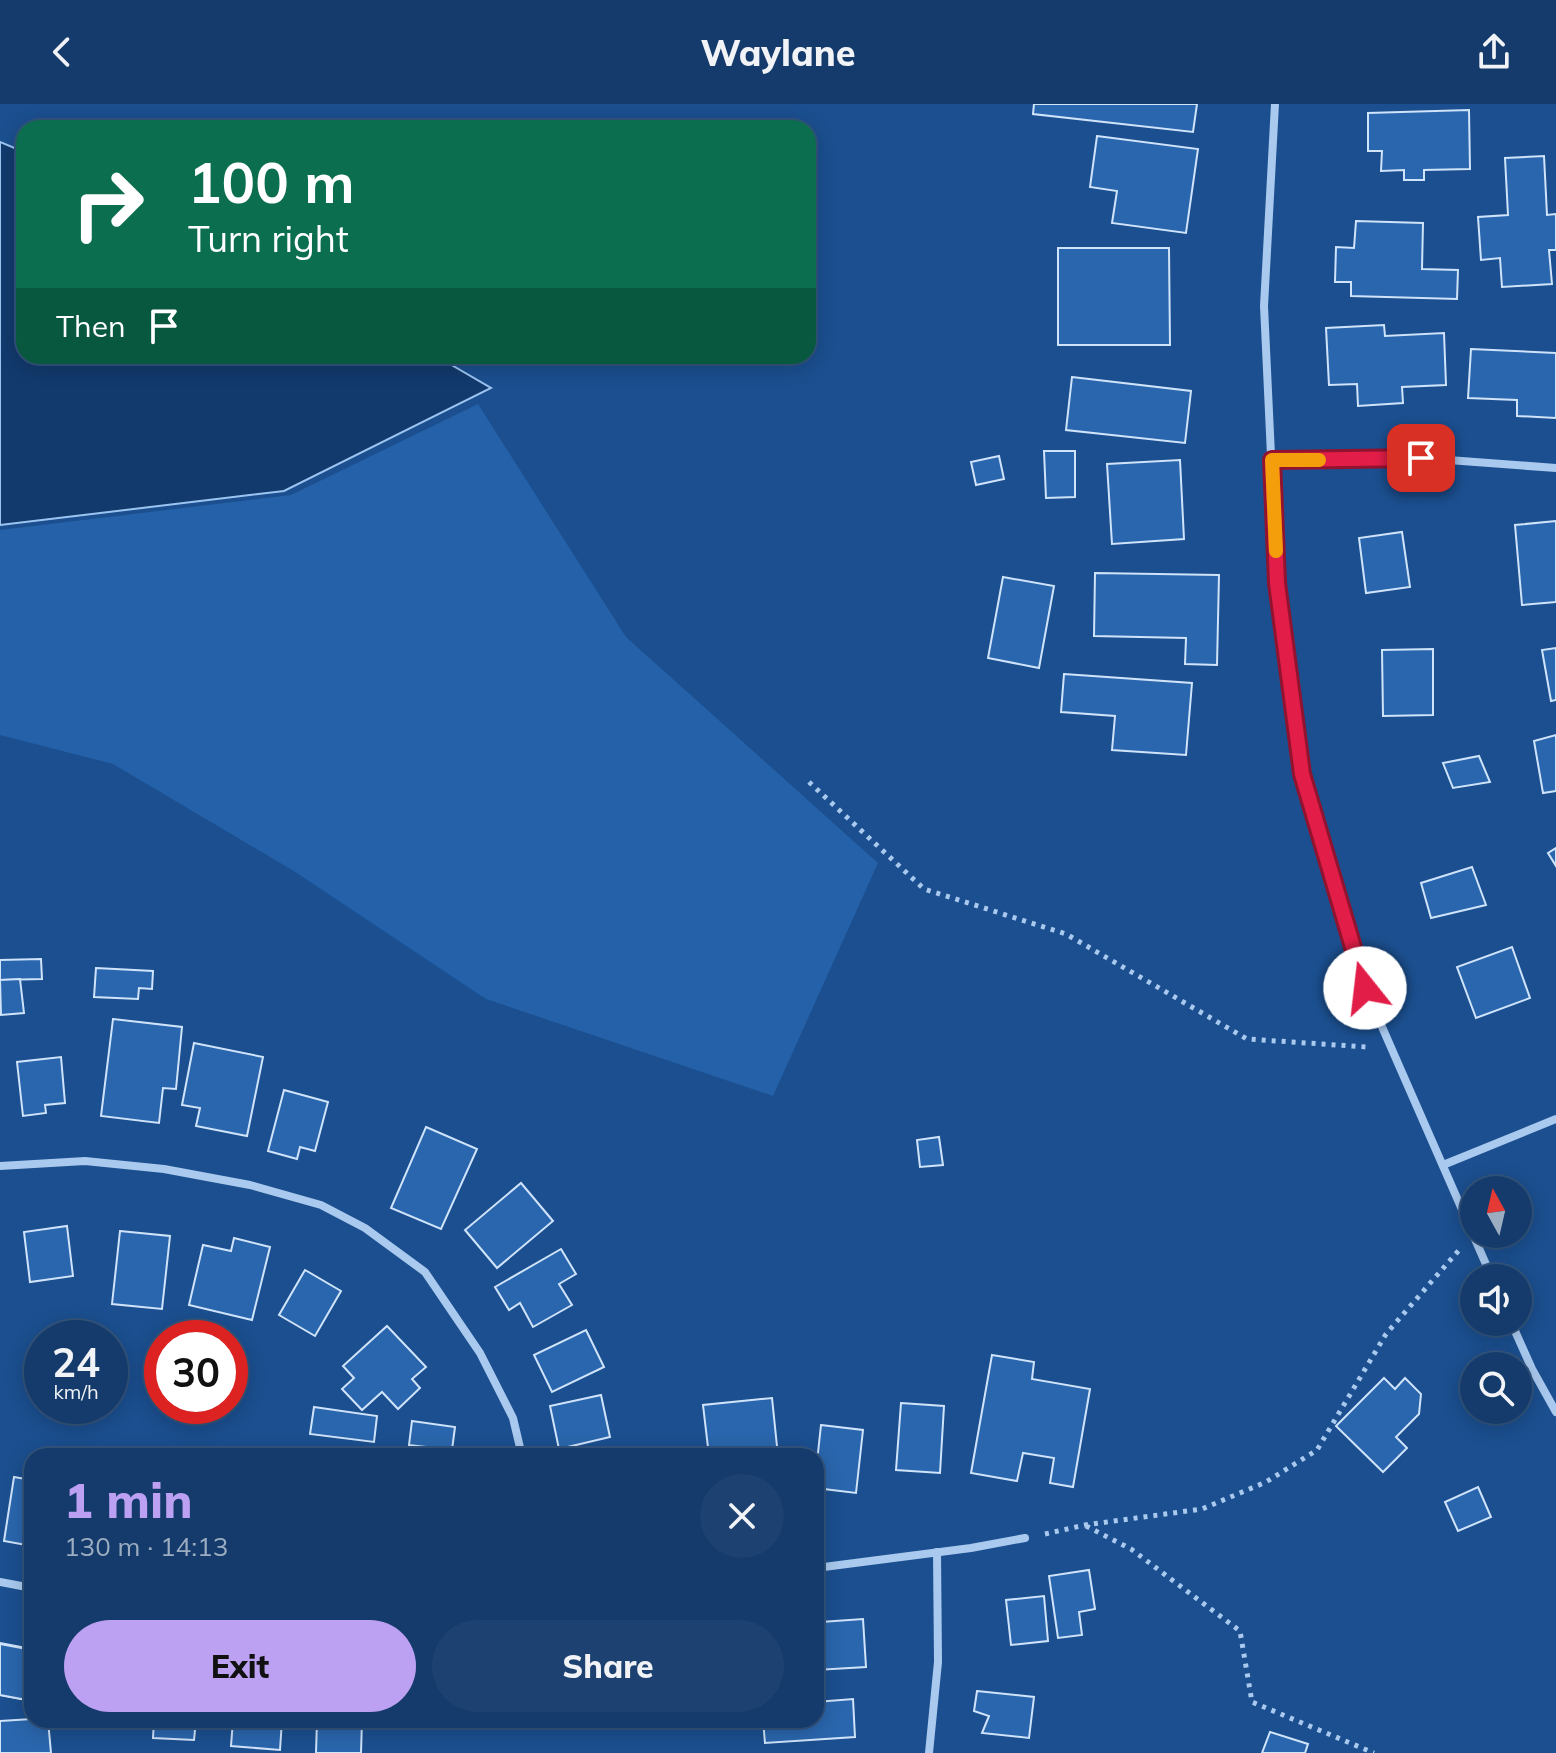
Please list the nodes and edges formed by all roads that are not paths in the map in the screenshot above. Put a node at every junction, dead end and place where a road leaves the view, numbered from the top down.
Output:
1 (1275, 104) edge
2 (1272, 460) junction
3 (1556, 468) edge
4 (1556, 1119) edge
5 (1443, 1165) junction
6 (0, 1166) edge
7 (1460, 1204) edge
8 (1517, 1336) edge
9 (1556, 1412) edge
10 (520, 1448) edge
11 (1025, 1538) road end
12 (937, 1552) junction
13 (824, 1567) edge
14 (0, 1582) edge
15 (24, 1586) edge
16 (929, 1753) edge

1 - 2 street
2 - 3 street
2 - 5 street
4 - 5 street
5 - 7 street
6 - 10 street
8 - 9 street
11 - 12 street
12 - 13 street
12 - 16 street
14 - 15 street

